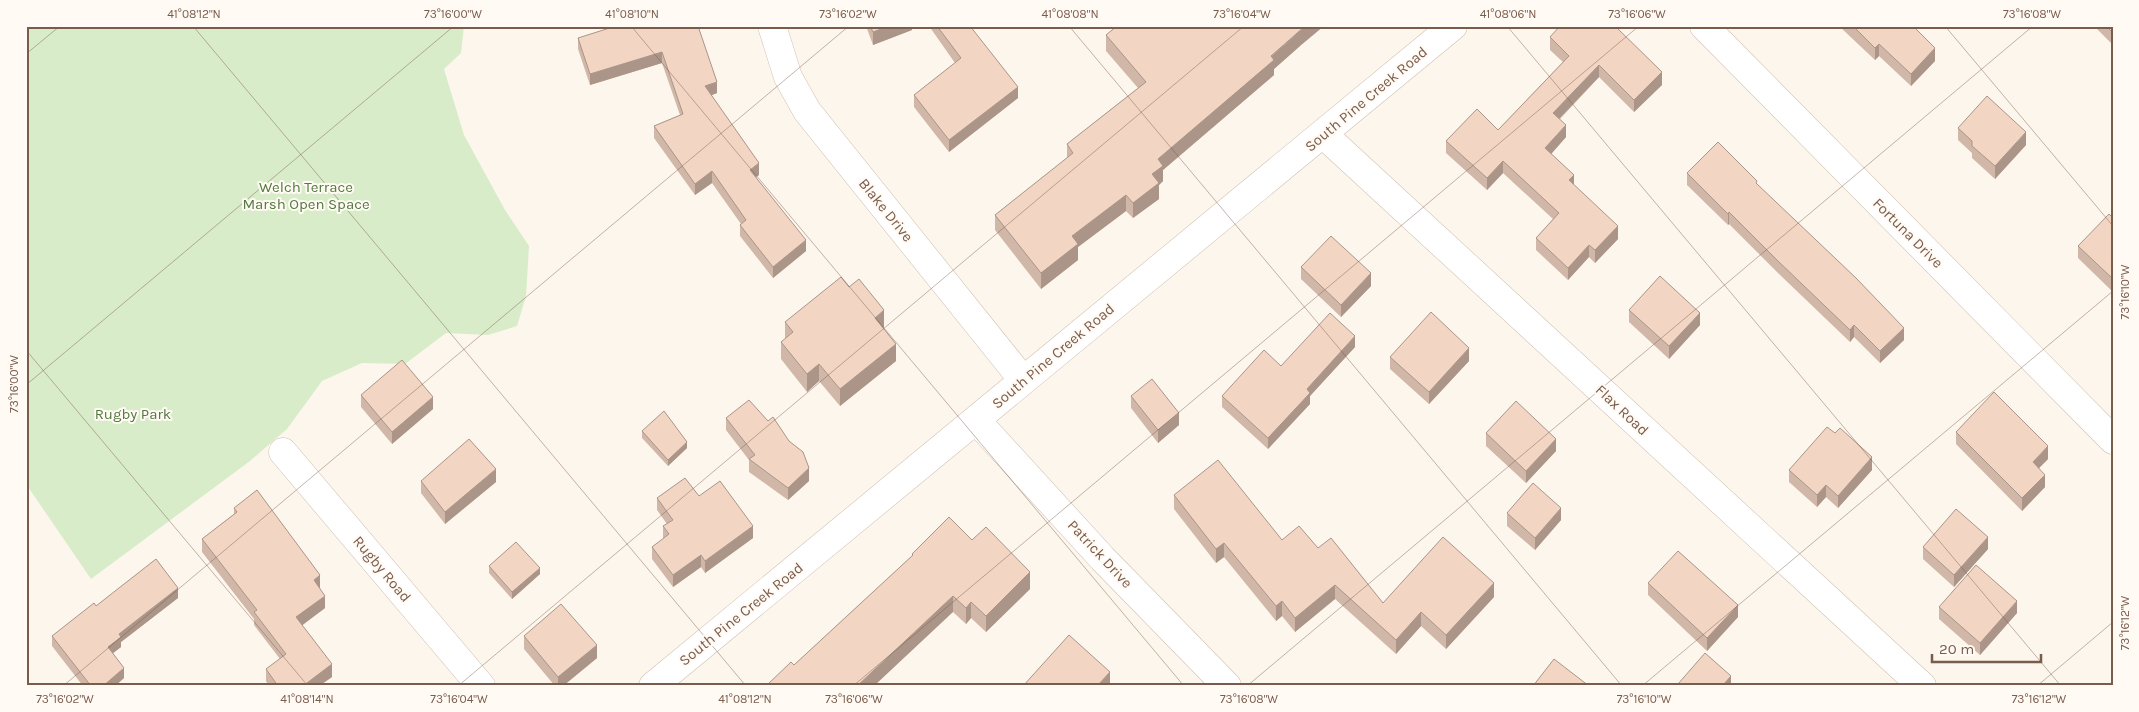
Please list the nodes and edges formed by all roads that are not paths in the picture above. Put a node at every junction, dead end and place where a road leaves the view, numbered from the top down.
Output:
1 (772, 26) edge
2 (1454, 26) edge
3 (1704, 26) edge
4 (1323, 134) junction
5 (1023, 380) junction
6 (976, 420) junction
7 (2113, 440) edge
8 (283, 452) dead end
9 (481, 686) edge
10 (653, 686) edge
11 (1226, 686) edge
12 (1922, 686) edge

1 - 5 street, Blake Drive
2 - 4 street, South Pine Creek Road
3 - 7 street, Fortuna Drive
4 - 5 street, South Pine Creek Road
4 - 12 street, Flax Road
5 - 6 street, South Pine Creek Road
6 - 10 street, South Pine Creek Road
6 - 11 street, Patrick Drive
8 - 9 street, Rugby Road

